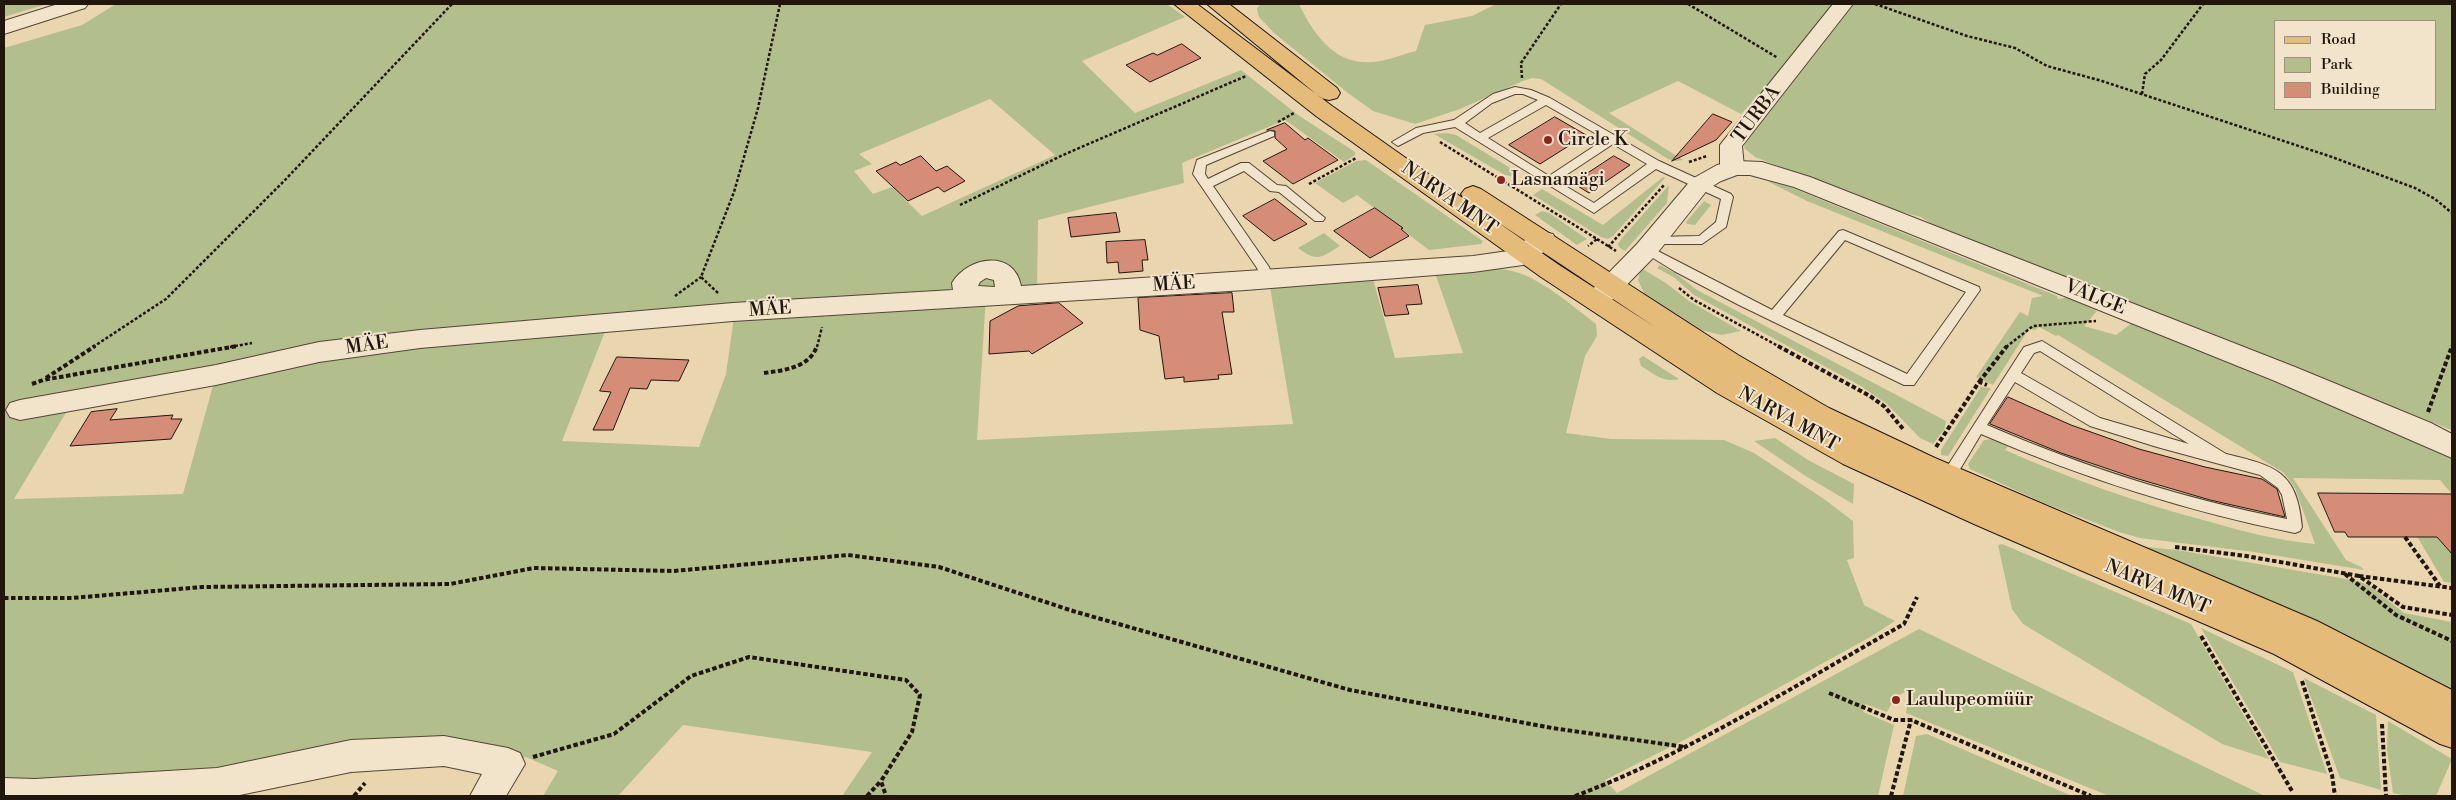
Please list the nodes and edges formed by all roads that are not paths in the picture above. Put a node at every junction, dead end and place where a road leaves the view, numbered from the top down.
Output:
1 (78, 4) edge
2 (1184, 4) edge
3 (1217, 4) edge
4 (1248, 4) edge
5 (1843, 4) edge
6 (4, 28) edge
7 (1271, 60) junction
8 (1546, 100) junction
9 (1457, 123) junction
10 (1270, 134) dead end
11 (1480, 138) junction
12 (1614, 139) junction
13 (1398, 142) junction
14 (1656, 164) junction
15 (1732, 167) junction
16 (1549, 181) junction
17 (1206, 184) junction
18 (1700, 184) junction
19 (1319, 218) dead end
20 (1534, 246) junction
21 (1649, 246) junction
22 (1267, 279) junction
23 (1605, 294) junction
24 (1774, 317) junction
25 (2013, 376) junction
26 (28, 409) road end
27 (1978, 427) junction
28 (2452, 447) edge
29 (2222, 458) junction
30 (1948, 477) junction
31 (2452, 708) edge
32 (2452, 733) edge
33 (4, 794) edge
34 (487, 796) edge

1 - 6 street
2 - 7 main road, NARVA MNT
3 - 7 main road, NARVA MNT
4 - 7 main road
5 - 15 street, TURBA
7 - 13 main road, NARVA MNT
7 - 20 main road, NARVA MNT
8 - 9 lane
8 - 11 lane
8 - 12 lane
9 - 11 lane
9 - 13 lane
10 - 17 lane
11 - 16 lane
12 - 14 lane
12 - 16 lane
13 - 20 main road, NARVA MNT
14 - 16 lane
14 - 18 lane
15 - 18 street, TURBA
15 - 28 street, VALGE
17 - 19 lane
17 - 22 lane
18 - 21 street, TURBA
18 - 21 lane
20 - 22 street, MÄE
20 - 23 main road, NARVA MNT
21 - 23 street, TURBA
21 - 24 lane
22 - 26 street, MÄE
23 - 30 main road, NARVA MNT
23 - 32 main road, NARVA MNT
24 - 24 lane
25 - 27 lane
25 - 29 lane
25 - 29 lane
27 - 29 lane
27 - 30 lane
30 - 31 main road, NARVA MNT
33 - 34 street

